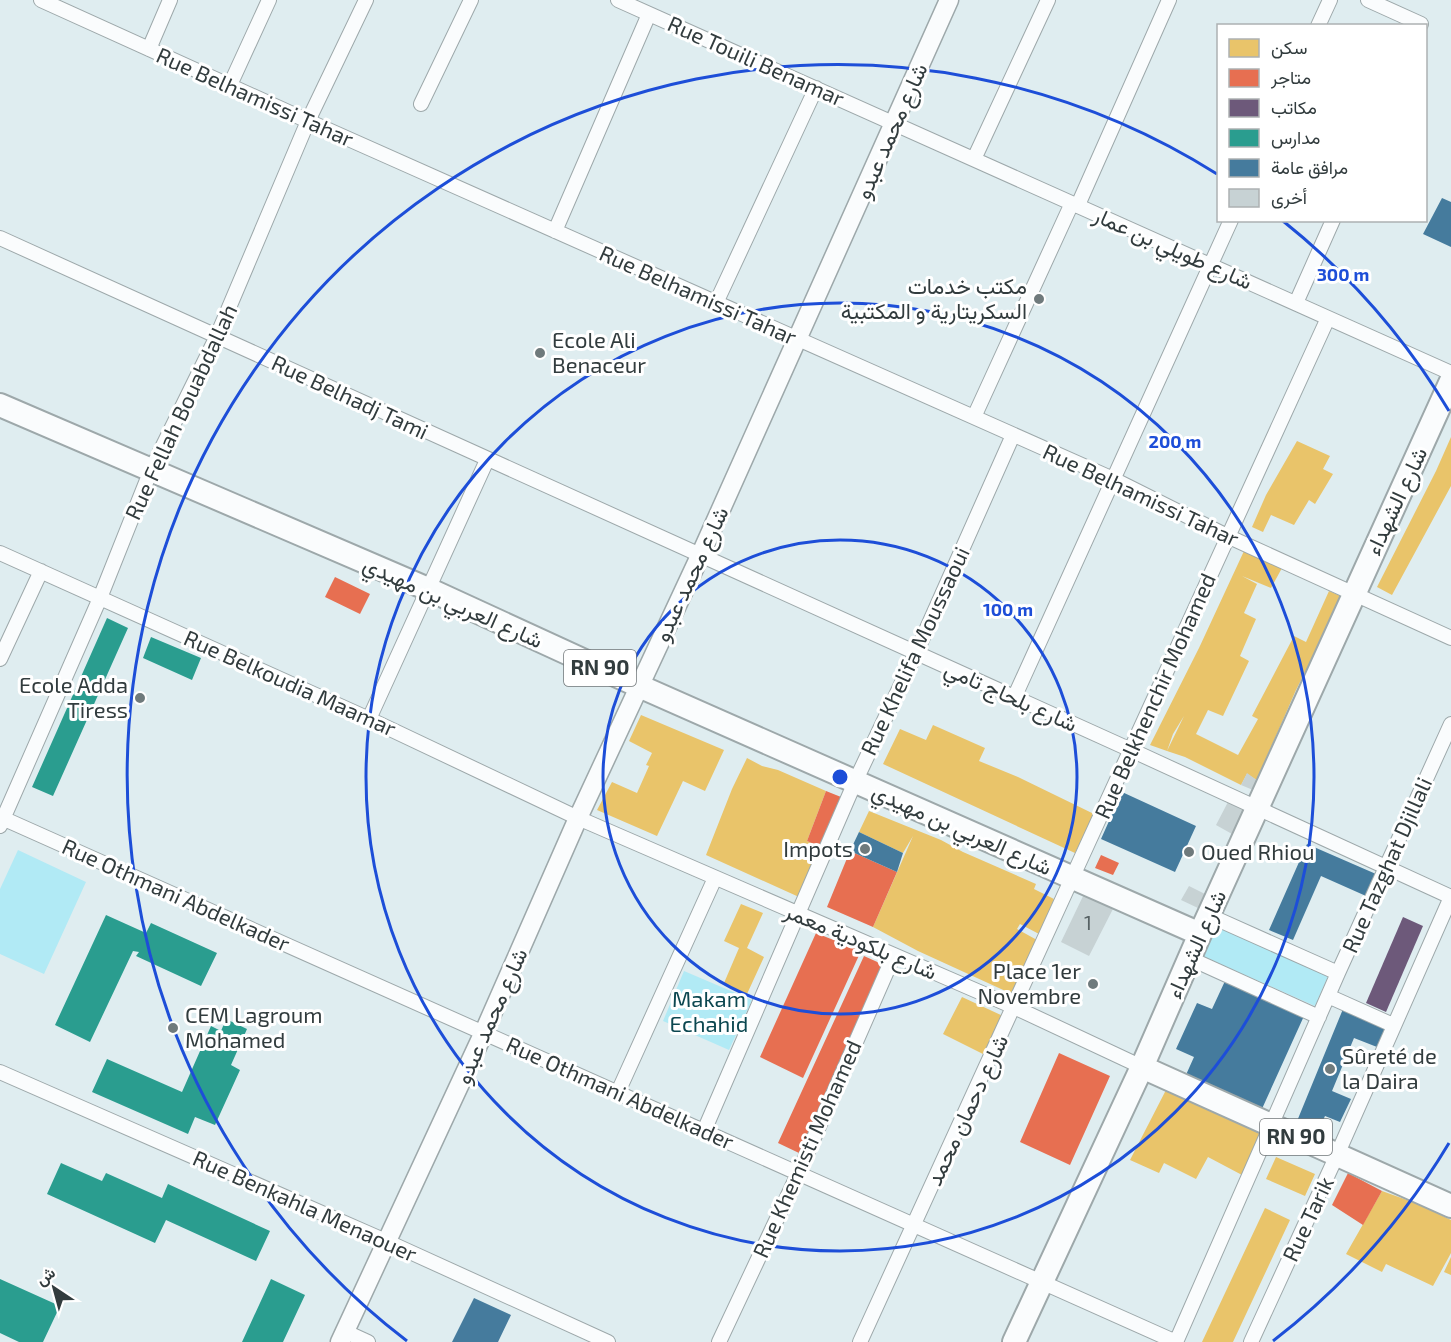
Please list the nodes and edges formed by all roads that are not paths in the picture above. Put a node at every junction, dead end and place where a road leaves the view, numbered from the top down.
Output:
1 (41, 0) edge
2 (170, 0) edge
3 (268, 0) edge
4 (366, 0) edge
5 (471, 0) edge
6 (618, 0) edge
7 (949, 0) edge
8 (1048, 0) edge
9 (1168, 0) edge
10 (1330, 0) edge
11 (1368, 0) edge
12 (60, 4) edge
13 (649, 14) junction
14 (1319, 24) edge
15 (1419, 24) edge
16 (149, 49) junction
17 (230, 85) junction
18 (816, 88) junction
19 (421, 104) dead end
20 (308, 122) junction
21 (894, 123) junction
22 (974, 159) junction
23 (1075, 204) junction
24 (1230, 222) edge
25 (1332, 222) edge
26 (555, 231) junction
27 (0, 238) edge
28 (1210, 265) junction
29 (716, 303) junction
30 (1296, 303) junction
31 (1328, 318) junction
32 (217, 336) junction
33 (796, 339) junction
34 (1451, 373) edge
35 (1451, 381) edge
36 (0, 405) edge
37 (974, 417) junction
38 (1013, 435) junction
39 (487, 460) junction
40 (151, 470) junction
41 (1113, 479) junction
42 (1227, 536) junction
43 (0, 553) edge
44 (700, 556) junction
45 (41, 571) junction
46 (428, 589) junction
47 (1353, 595) junction
48 (100, 598) junction
49 (1451, 638) edge
50 (916, 653) junction
51 (0, 659) edge
52 (639, 686) junction
53 (1014, 698) junction
54 (369, 719) junction
55 (1451, 724) edge
56 (1131, 750) junction
57 (855, 782) junction
58 (1257, 808) junction
59 (578, 818) junction
60 (1, 821) edge
61 (1387, 867) junction
62 (715, 878) junction
63 (1072, 878) junction
64 (1451, 897) edge
65 (799, 915) junction
66 (1204, 925) junction
67 (894, 955) junction
68 (1190, 958) junction
69 (1338, 973) junction
70 (1328, 996) junction
71 (1014, 1007) junction
72 (1319, 1017) junction
73 (1393, 1025) junction
74 (484, 1032) junction
75 (1142, 1067) junction
76 (0, 1072) edge
77 (618, 1092) junction
78 (1272, 1126) junction
79 (704, 1131) junction
80 (1337, 1155) junction
81 (799, 1172) junction
82 (1451, 1206) edge
83 (915, 1224) junction
84 (388, 1242) junction
85 (1042, 1282) junction
86 (342, 1337) edge
87 (368, 1342) edge
88 (609, 1342) edge
89 (719, 1342) edge
90 (860, 1342) edge
91 (1014, 1342) edge
92 (1176, 1342) edge
93 (1251, 1342) edge

1 - 12 street, Rue Belhamissi Tahar
2 - 16 street
3 - 17 street
4 - 20 street, Rue Fellah Bouabdallah
5 - 19 street
6 - 13 street, Rue Touili Benamar
7 - 21 street, شارع محمد عبدو
8 - 22 street
9 - 23 street
10 - 14 street
11 - 15 street
12 - 16 street, Rue Belhamissi Tahar
13 - 18 street, Rue Touili Benamar
13 - 26 street
16 - 17 street, Rue Belhamissi Tahar
17 - 20 street, Rue Belhamissi Tahar
18 - 21 street, Rue Touili Benamar
18 - 29 street
20 - 26 street, Rue Belhamissi Tahar
20 - 32 street, Rue Fellah Bouabdallah
21 - 22 street, شارع طويلي بن عمار
21 - 33 street, شارع محمد عبدو
22 - 23 street, شارع طويلي بن عمار
23 - 28 street, شارع طويلي بن عمار
23 - 37 street
24 - 28 street
25 - 30 street
26 - 29 street, Rue Belhamissi Tahar
27 - 32 street, Rue Belhadj Tami
28 - 30 street, شارع طويلي بن عمار
28 - 41 street
29 - 33 street, Rue Belhamissi Tahar
30 - 31 street, شارع طويلي بن عمار
31 - 34 street, شارع طويلي بن عمار
31 - 42 street, Rue Belkhenchir Mohamed
32 - 39 street, Rue Belhadj Tami
32 - 40 street, Rue Fellah Bouabdallah
33 - 37 street, Rue Belhamissi Tahar
33 - 44 street, شارع محمد عبدو
35 - 47 main road, شارع الشهداء
36 - 40 main road, شارع العربي بن مهيدي / RN 90
37 - 38 street, Rue Belhamissi Tahar
38 - 41 street, Rue Belhamissi Tahar
38 - 50 street, Rue Khelifa Moussaoui
39 - 44 street, Rue Belhadj Tami
39 - 46 street
40 - 46 main road, شارع العربي بن مهيدي / RN 90
40 - 48 street, Rue Fellah Bouabdallah
41 - 42 street, Rue Belhamissi Tahar
41 - 53 street
42 - 47 street, Rue Belhamissi Tahar
42 - 56 street, Rue Belkhenchir Mohamed
43 - 45 street, Rue Belkoudia Maamar
44 - 50 street, شارع بلحاج تامي
44 - 52 street, شارع محمد عبدو
45 - 48 street, Rue Belkoudia Maamar
45 - 51 street
46 - 52 main road, شارع العربي بن مهيدي / RN 90
46 - 54 street
47 - 49 street, Rue Belhamissi Tahar
47 - 58 main road, شارع الشهداء
48 - 54 street, Rue Belkoudia Maamar
48 - 60 street, Rue Fellah Bouabdallah
50 - 53 street, شارع بلحاج تامي
50 - 57 street, Rue Khelifa Moussaoui
52 - 57 main road, شارع العربي بن مهيدي / RN 90
52 - 59 street, شارع محمد عبدو
53 - 56 street, شارع بلحاج تامي
54 - 59 street, Rue Belkoudia Maamar
55 - 61 street, Rue Tazghat Djillali
56 - 58 street, شارع بلحاج تامي
56 - 63 street, Rue Belkhenchir Mohamed
57 - 63 main road, شارع العربي بن مهيدي / RN 90
57 - 65 street, Rue Khelifa Moussaoui
58 - 61 street, شارع بلحاج تامي
58 - 66 main road, شارع الشهداء
59 - 62 street, شارع بلكودية معمر
59 - 74 street, شارع محمد عبدو
60 - 74 street, Rue Othmani Abdelkader
61 - 64 street, شارع بلحاج تامي
61 - 69 street, Rue Tazghat Djillali
62 - 65 street, شارع بلكودية معمر
62 - 77 street
63 - 66 main road, شارع العربي بن مهيدي / RN 90
63 - 71 street, شارع دحمان محمد
64 - 73 street, Rue Tarik
65 - 67 street, شارع بلكودية معمر
65 - 79 street, Rue Khelifa Moussaoui
66 - 68 main road, شارع الشهداء
66 - 69 street
67 - 71 street, شارع بلكودية معمر
67 - 81 street, Rue Khemisti Mohamed
68 - 72 street
68 - 75 main road, شارع الشهداء
69 - 70 street, Rue Tazghat Djillali
70 - 72 street, Rue Tazghat Djillali
70 - 73 street
71 - 75 street, شارع بلكودية معمر
71 - 83 street, شارع دحمان محمد
72 - 78 street, Rue Tazghat Djillali
73 - 80 street, Rue Tarik
74 - 77 street, Rue Othmani Abdelkader
74 - 84 street, شارع محمد عبدو
75 - 78 main road, RN 90
75 - 85 main road, شارع الشهداء
76 - 84 street, Rue Benkahla Menaouer
77 - 79 street, Rue Othmani Abdelkader
78 - 80 main road, RN 90
78 - 92 street
79 - 81 street, Rue Othmani Abdelkader
80 - 82 main road, RN 90
80 - 93 street, Rue Tarik
81 - 83 street, Rue Othmani Abdelkader
81 - 89 street, Rue Khemisti Mohamed
83 - 85 street, Rue Othmani Abdelkader
83 - 90 street, شارع دحمان محمد
84 - 86 street, شارع محمد عبدو
84 - 88 street, Rue Benkahla Menaouer
85 - 91 main road, شارع الشهداء
85 - 92 street, Rue Othmani Abdelkader
86 - 87 street

